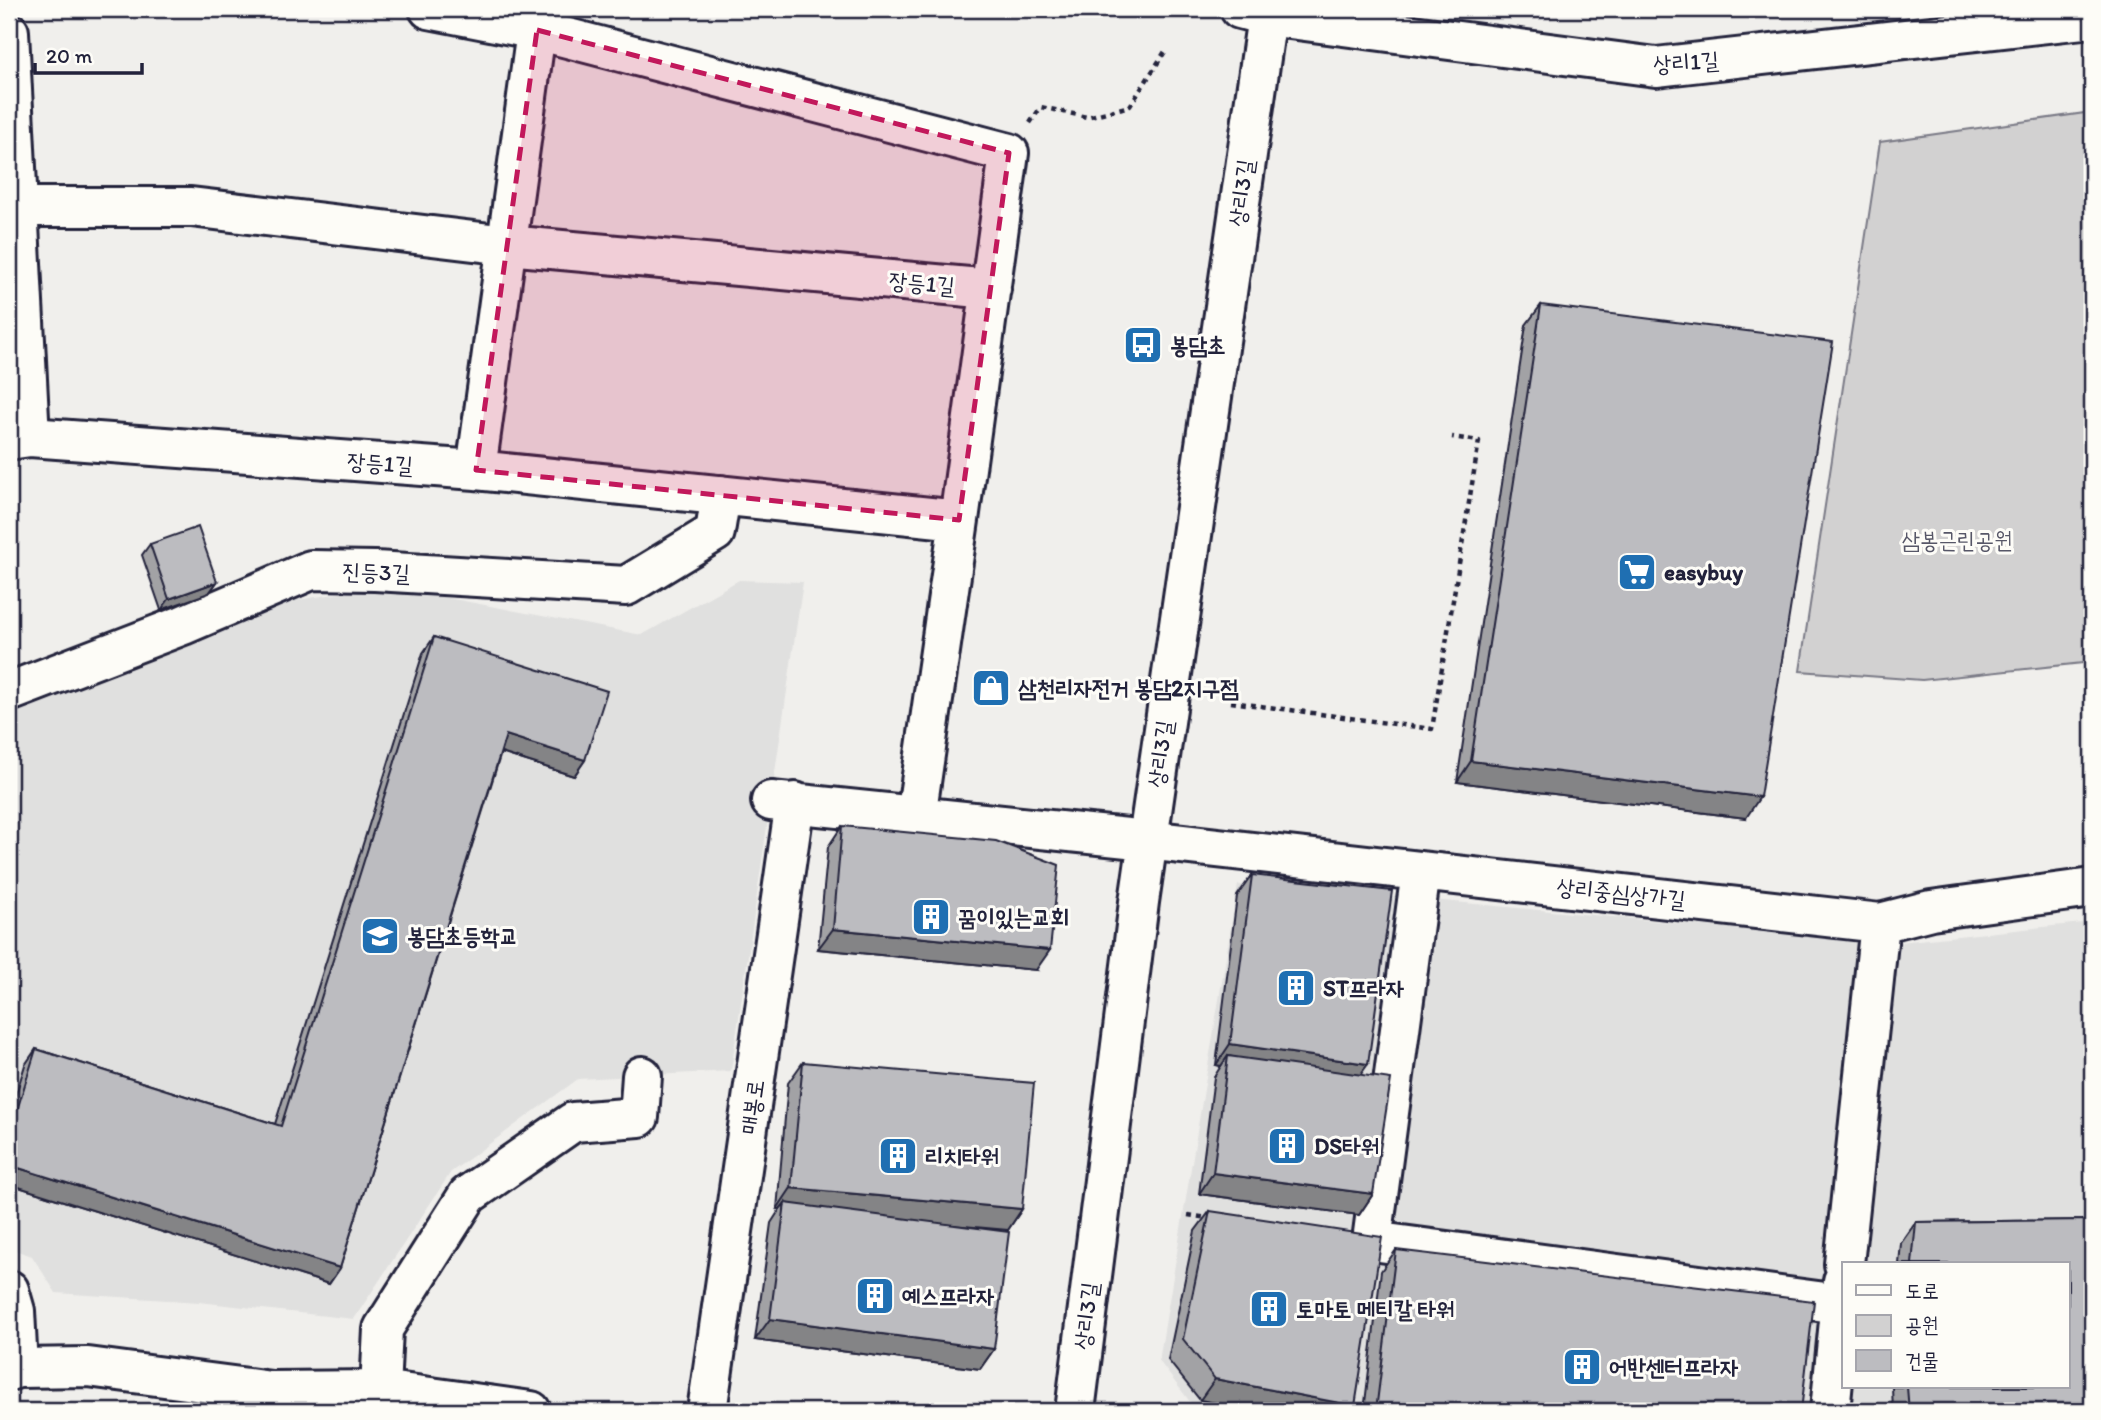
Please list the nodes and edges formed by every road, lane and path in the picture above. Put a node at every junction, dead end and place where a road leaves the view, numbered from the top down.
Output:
1 (429, 9) edge
2 (1254, 12) edge
3 (2092, 18) edge
4 (538, 20) edge
5 (9, 32) edge
6 (1166, 50) dead end
7 (1009, 153) junction
8 (17, 207) junction
9 (507, 245) junction
10 (991, 289) junction
11 (1452, 437) dead end
12 (19, 438) edge
13 (476, 470) junction
14 (721, 495) junction
15 (959, 520) junction
16 (9, 692) edge
17 (1231, 702) dead end
18 (783, 802) joint
19 (916, 817) junction
20 (1147, 840) junction
21 (1421, 871) junction
22 (2092, 888) edge
23 (1880, 923) junction
24 (642, 1076) dead end
25 (1188, 1215) dead end
26 (1214, 1219) edge
27 (1844, 1262) edge
28 (1842, 1287) edge
29 (9, 1290) edge
30 (14, 1370) edge
31 (380, 1390) junction
32 (531, 1411) edge
33 (707, 1411) edge
34 (1075, 1411) edge
35 (1830, 1411) edge

1 - 4 street
2 - 3 street, 상리1길
2 - 20 street, 상리3길
4 - 7 street
4 - 9 street
5 - 8 street, 장등1길
6 - 7 path
7 - 10 street
8 - 9 street, 장등1길
8 - 12 street, 장등1길
9 - 10 street, 장등1길
9 - 13 street
10 - 15 street
11 - 17 path
12 - 13 street, 장등1길
13 - 14 street, 장등1길
14 - 15 street, 장등1길
14 - 16 street, 진등3길
15 - 19 street
18 - 19 street, 상리중심상가길
18 - 33 street, 매봉로
19 - 20 street, 상리중심상가길
20 - 21 street, 상리중심상가길
20 - 34 street, 상리3길
21 - 23 street, 상리중심상가길
21 - 28 street
22 - 23 street, 상리중심상가길
23 - 27 street
24 - 31 street
25 - 26 path
28 - 35 street
29 - 30 street
30 - 31 street
31 - 32 street

